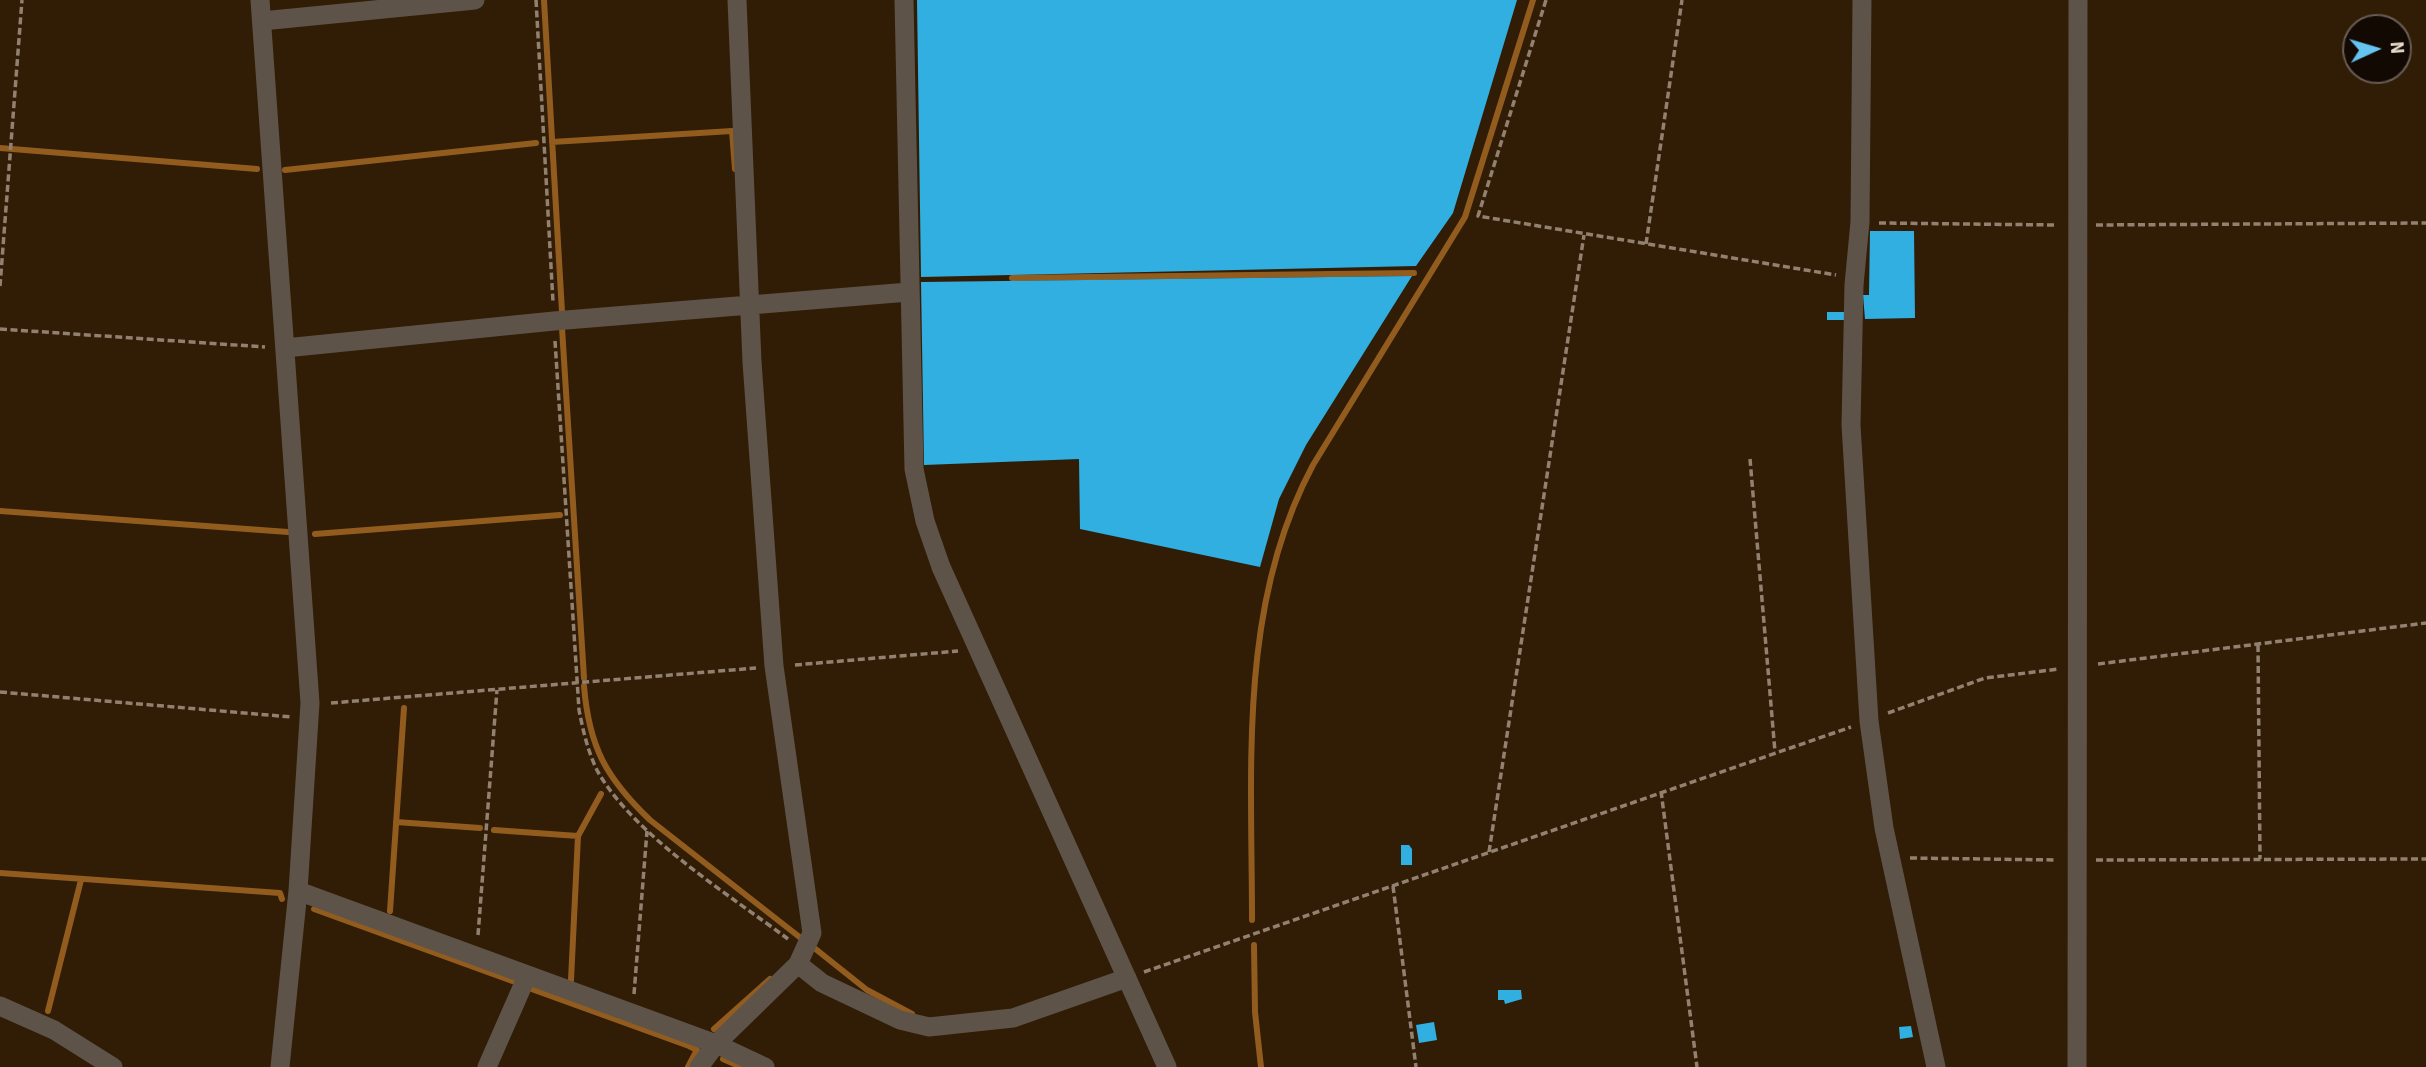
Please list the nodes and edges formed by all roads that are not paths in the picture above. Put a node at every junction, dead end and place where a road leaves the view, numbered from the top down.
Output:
1 (260, 0) edge
2 (475, 0) edge
3 (737, 0) edge
4 (904, 0) edge
5 (1862, 0) edge
6 (2078, 0) edge
7 (262, 21) junction
8 (909, 292) junction
9 (749, 306) junction
10 (285, 348) junction
11 (298, 891) junction
12 (801, 957) junction
13 (527, 976) junction
14 (1127, 978) junction
15 (0, 1006) edge
16 (716, 1044) junction
17 (113, 1067) edge
18 (280, 1067) edge
19 (487, 1067) edge
20 (699, 1067) edge
21 (765, 1067) edge
22 (1167, 1067) edge
23 (1936, 1067) edge
24 (2077, 1067) edge

1 - 7 street
2 - 7 street
3 - 9 street
4 - 8 street
5 - 23 street
6 - 24 street
7 - 10 street
8 - 9 street
8 - 14 street
9 - 10 street
9 - 12 street
10 - 11 street
11 - 13 street
11 - 18 street
12 - 14 street
12 - 16 street
13 - 16 street
13 - 19 street
14 - 22 street
15 - 17 street
16 - 20 street
16 - 21 street

